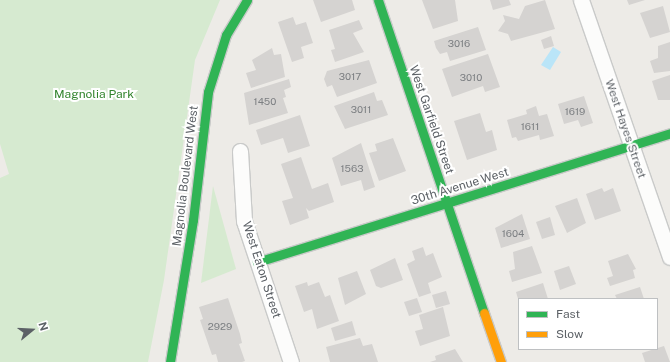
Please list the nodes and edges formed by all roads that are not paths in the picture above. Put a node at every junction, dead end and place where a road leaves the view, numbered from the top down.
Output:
1 (247, 0) edge
2 (378, 0) edge
3 (581, 0) edge
4 (670, 133) edge
5 (631, 146) junction
6 (240, 151) dead end
7 (447, 204) junction
8 (670, 258) edge
9 (257, 262) junction
10 (170, 362) edge
11 (291, 362) edge
12 (501, 362) edge

1 - 10 street, Magnolia Boulevard West
2 - 7 street, West Garfield Street
3 - 5 street, West Hayes Street
4 - 5 street, 30th Avenue West
5 - 7 street, 30th Avenue West
5 - 8 street, West Hayes Street
6 - 9 street, West Eaton Street
7 - 9 street, 30th Avenue West
7 - 12 street, West Garfield Street
9 - 11 street, West Eaton Street

